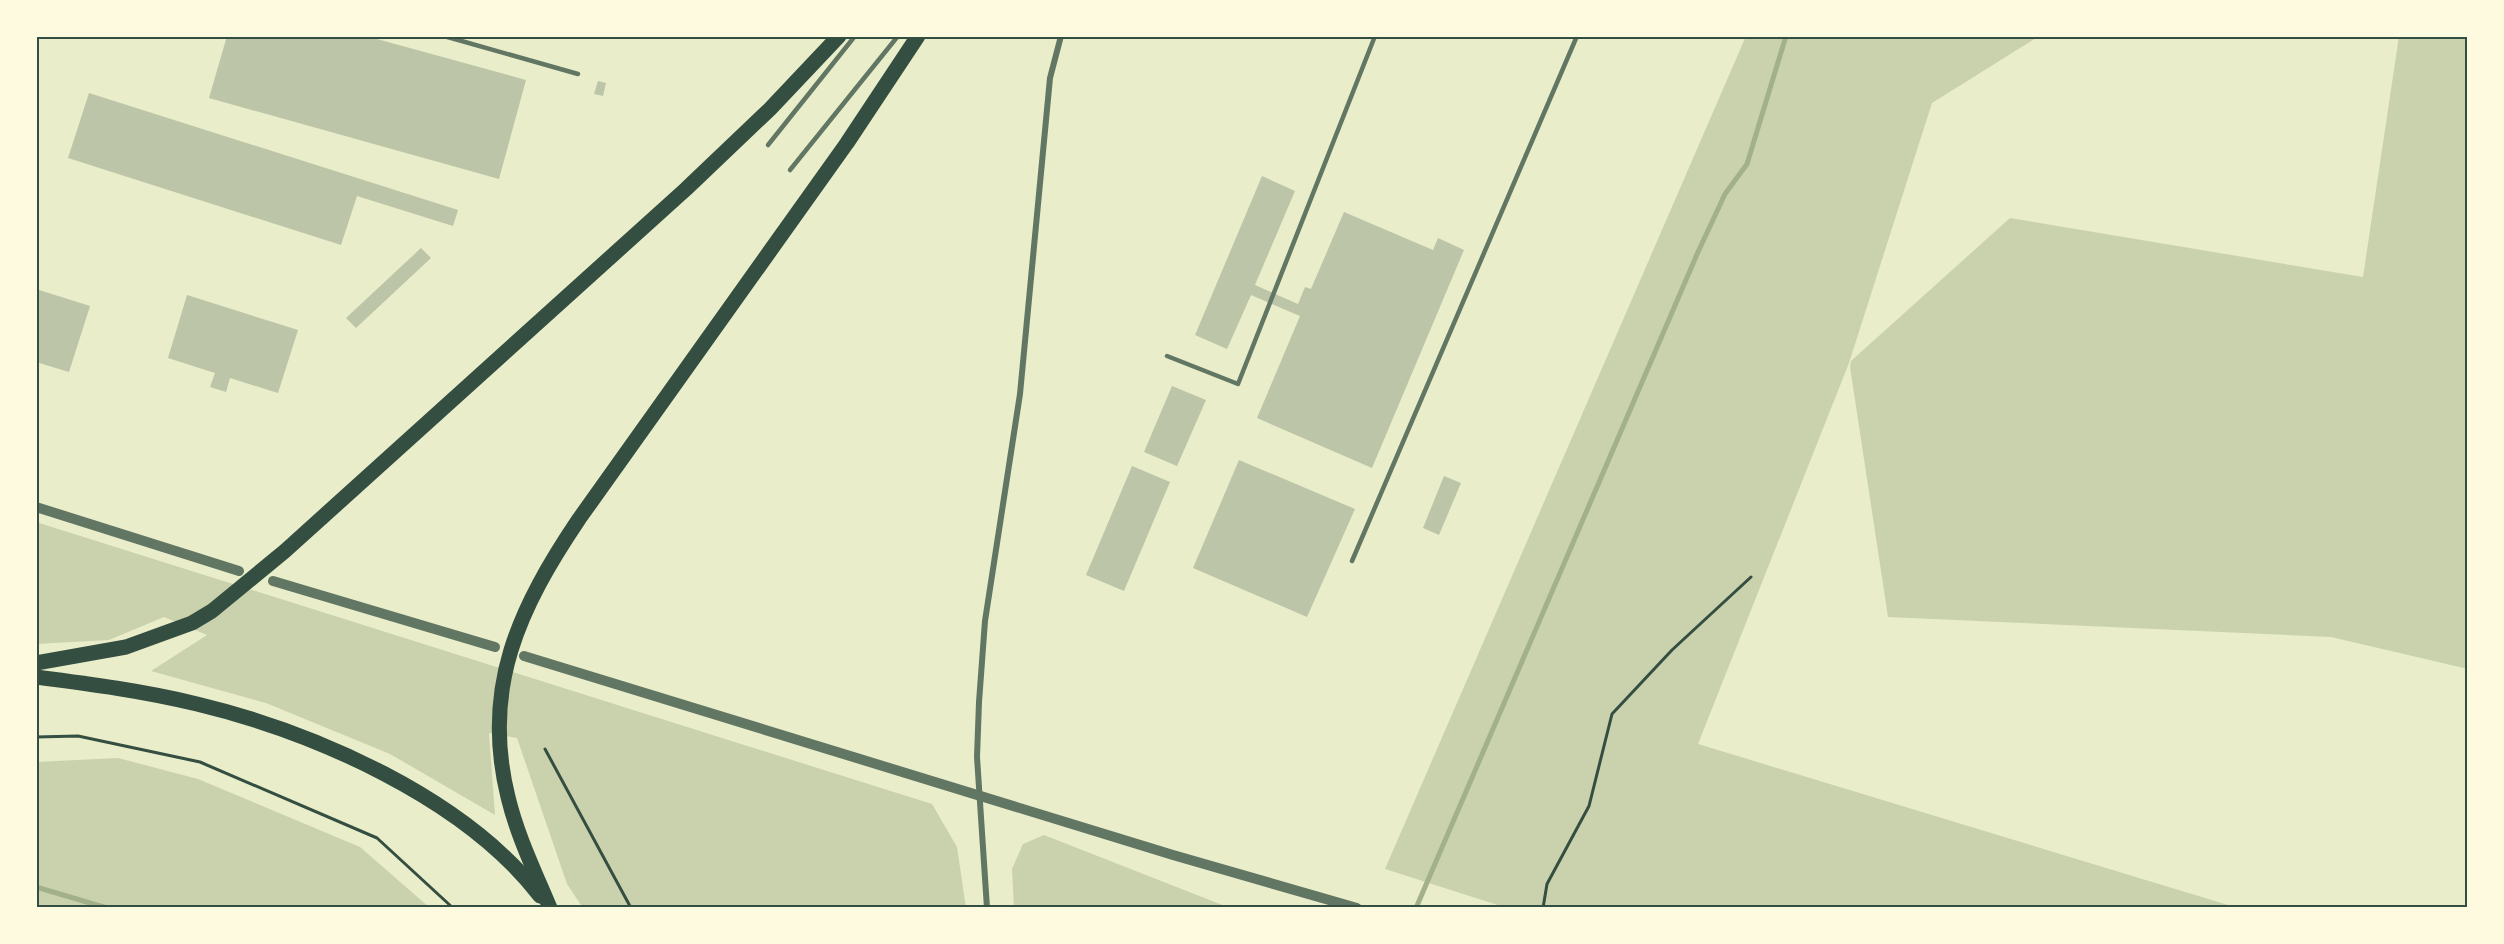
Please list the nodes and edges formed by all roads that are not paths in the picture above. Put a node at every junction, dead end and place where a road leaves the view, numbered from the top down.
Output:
1 (444, 36) edge
2 (839, 36) edge
3 (855, 36) edge
4 (898, 36) edge
5 (918, 36) edge
6 (1061, 36) edge
7 (1375, 36) edge
8 (1577, 36) edge
9 (578, 74) dead end
10 (768, 145) dead end
11 (790, 170) dead end
12 (1167, 356) dead end
13 (36, 507) edge
14 (1352, 561) dead end
15 (239, 571) dead end
16 (273, 581) dead end
17 (495, 647) dead end
18 (524, 656) dead end
19 (36, 663) edge
20 (36, 677) edge
21 (978, 794) junction
22 (1352, 906) edge
23 (549, 908) edge
24 (987, 908) edge

1 - 9 lane
2 - 19 highway
3 - 10 lane
4 - 11 lane
5 - 23 highway
6 - 21 street
7 - 12 lane
8 - 14 lane
13 - 15 street
16 - 17 street
18 - 21 street
20 - 23 highway
21 - 22 street
21 - 24 street

